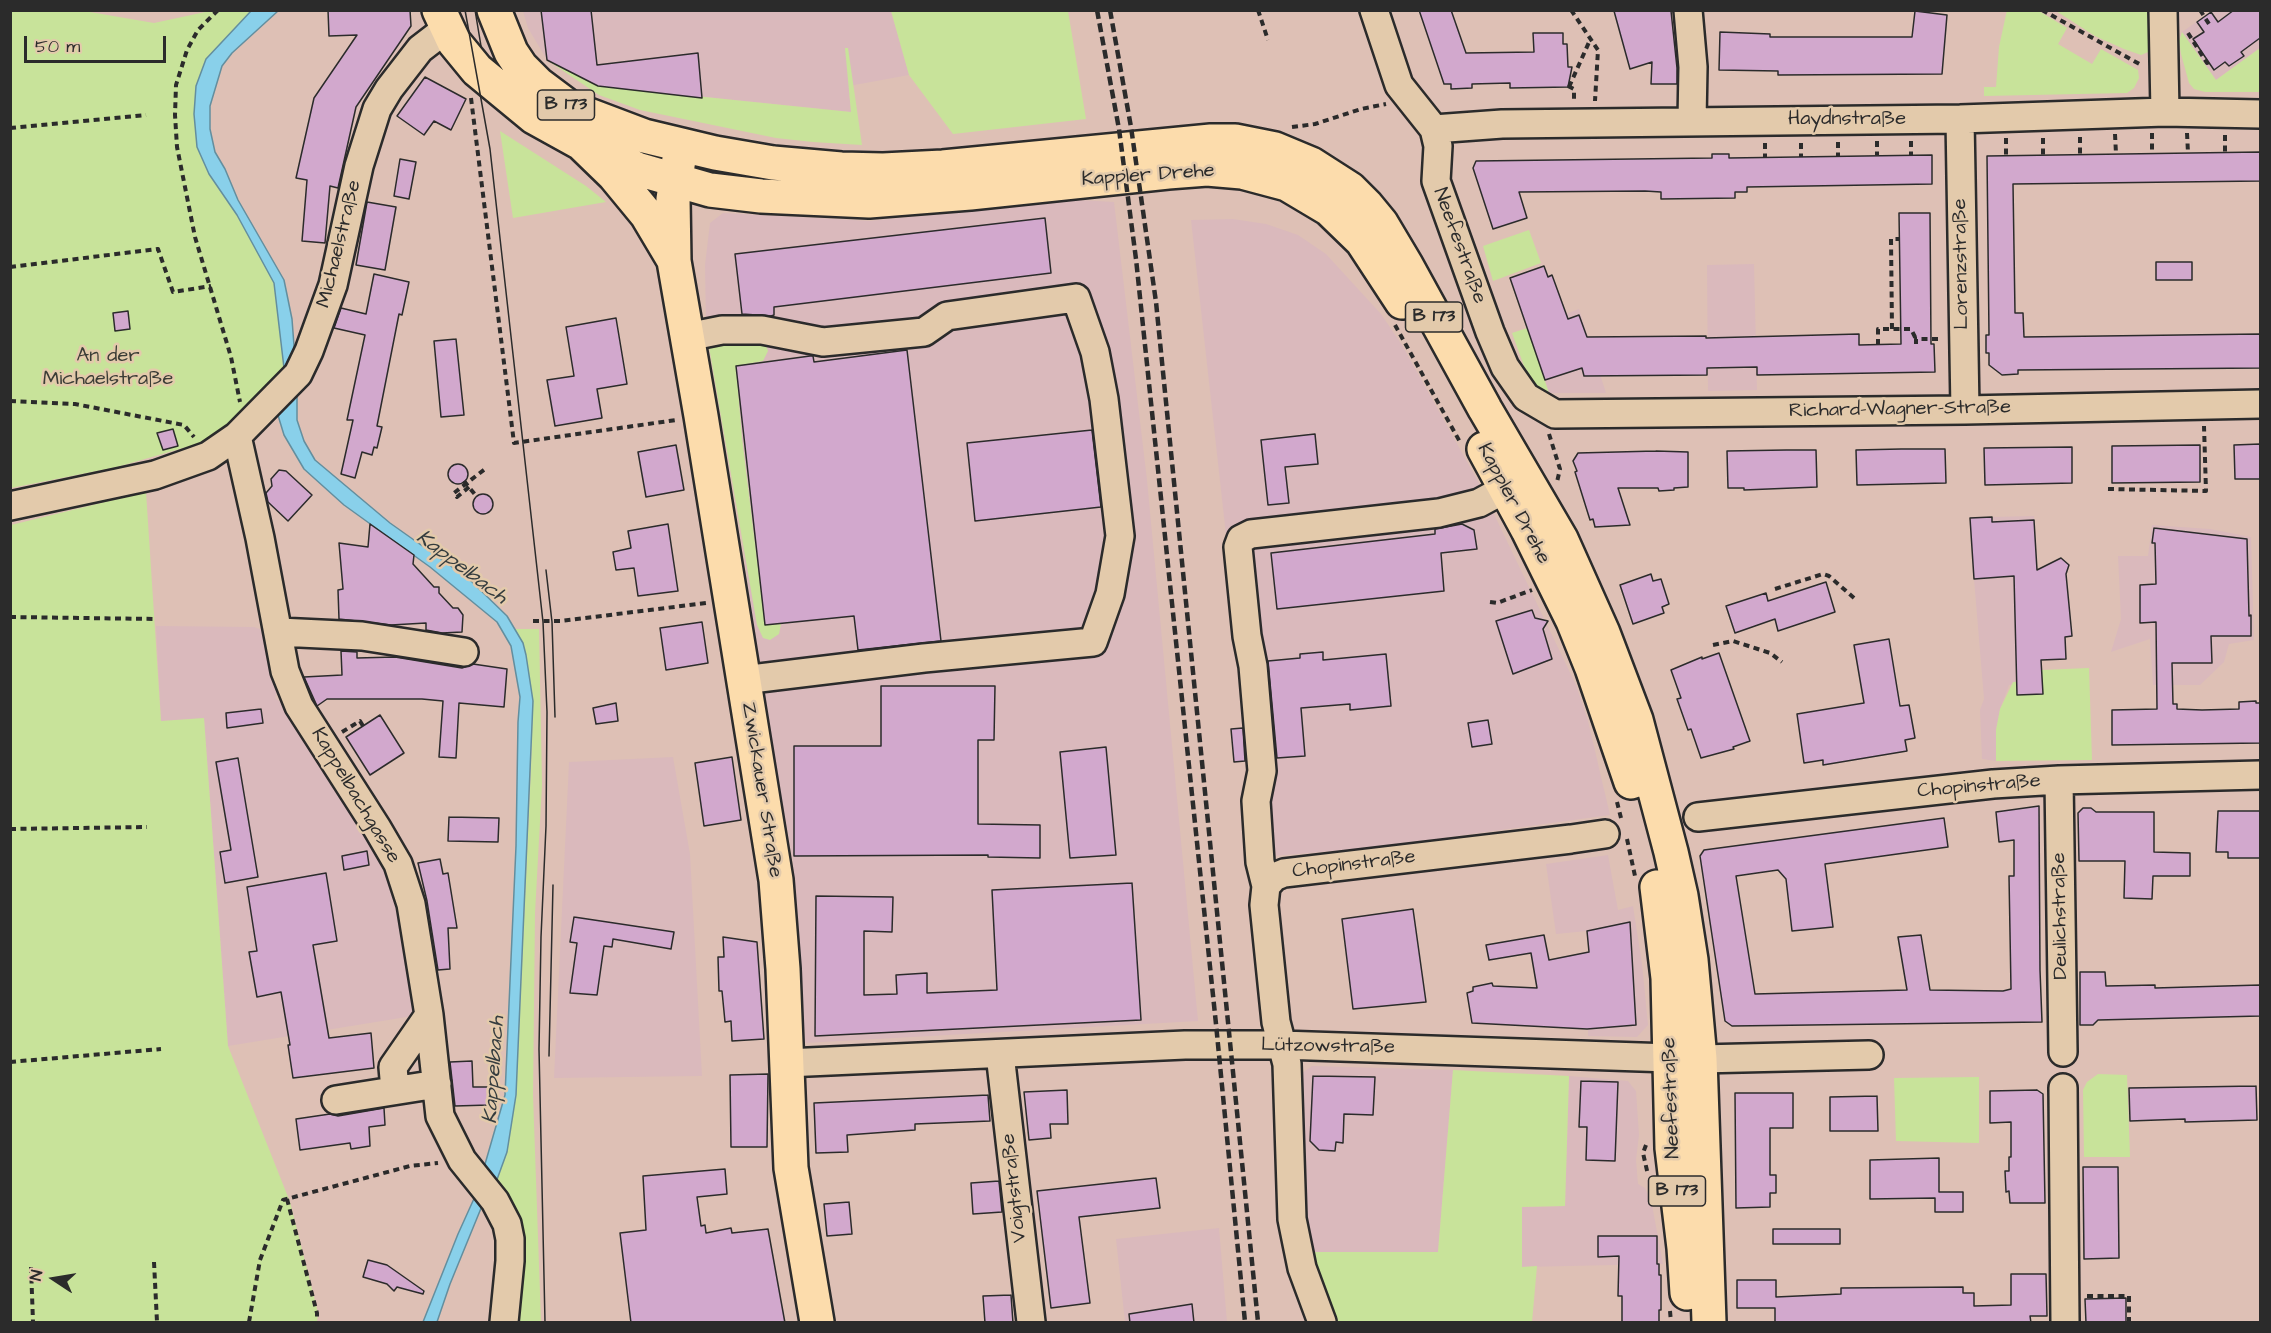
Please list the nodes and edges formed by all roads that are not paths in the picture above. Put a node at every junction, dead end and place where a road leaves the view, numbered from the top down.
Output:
1 (494, 10) edge
2 (1374, 10) edge
3 (1688, 10) edge
4 (2174, 18) edge
5 (443, 20) edge
6 (2166, 112) junction
7 (2260, 114) edge
8 (1960, 119) junction
9 (1692, 121) junction
10 (1434, 129) junction
11 (580, 143) junction
12 (681, 146) junction
13 (883, 170) junction
14 (676, 181) junction
15 (868, 201) junction
16 (674, 261) junction
17 (687, 337) junction
18 (2260, 404) edge
19 (1541, 408) joint
20 (1965, 410) junction
21 (237, 436) junction
22 (1505, 489) junction
23 (10, 506) edge
24 (279, 632) junction
25 (464, 652) dead end
26 (743, 680) junction
27 (2260, 775) edge
28 (2059, 780) junction
29 (1698, 817) dead end
30 (1618, 832) road end
31 (1645, 879) joint
32 (1266, 886) junction
33 (1681, 896) joint
34 (429, 1015) junction
35 (1281, 1045) junction
36 (2063, 1052) dead end
37 (1000, 1054) junction
38 (1869, 1055) dead end
39 (1685, 1059) junction
40 (786, 1063) junction
41 (437, 1084) junction
42 (2063, 1088) dead end
43 (395, 1090) junction
44 (336, 1100) dead end
45 (1679, 1312) edge
46 (504, 1323) edge
47 (817, 1323) edge
48 (1031, 1323) edge
49 (1322, 1323) edge
50 (1709, 1323) edge
51 (2065, 1323) edge

1 - 12 main road, B 173
2 - 10 street
3 - 9 street
4 - 6 street
5 - 11 main road, Zwickauer Straße / B 173
5 - 21 street, Michaelstraße
6 - 7 street, Haydnstraße
6 - 8 street, Haydnstraße
8 - 9 street, Haydnstraße
8 - 20 street, Lorenzstraße
9 - 10 street, Haydnstraße
10 - 19 street, Neefestraße
11 - 14 main road, Kappler Drehe / B 173
11 - 16 main road, Zwickauer Straße
12 - 13 main road, Kappler Drehe / B 173
12 - 14 main road, Zwickauer Straße
13 - 15 street
13 - 33 main road, Kappler Drehe / B 173
14 - 15 main road, Kappler Drehe / B 173
14 - 16 main road, Zwickauer Straße
15 - 22 main road, Kappler Drehe / B 173
16 - 17 main road, Zwickauer Straße
17 - 26 main road, Zwickauer Straße
17 - 26 street
18 - 20 street, Richard-Wagner-Straße
19 - 20 street, Richard-Wagner-Straße
21 - 23 street, Michaelstraße
21 - 24 street, Kappelbachgasse
22 - 31 main road, Kappler Drehe / B 173
22 - 32 street
24 - 25 street
24 - 34 street, Kappelbachgasse
26 - 40 main road, Zwickauer Straße
27 - 28 street, Chopinstraße
28 - 29 street, Chopinstraße
28 - 36 street, Deulichstraße
30 - 32 street, Chopinstraße
31 - 39 main road, Neefestraße / B 173
32 - 35 street, Chopinstraße
33 - 39 main road, Neefestraße / B 173
34 - 41 street, Kappelbachgasse
34 - 43 street
35 - 37 street, Lützowstraße
35 - 39 street, Lützowstraße
35 - 49 street
37 - 40 street, Lützowstraße
37 - 48 street, Voigtstraße
38 - 39 street, Lützowstraße
39 - 45 main road, Neefestraße / B 173
39 - 50 main road, Neefestraße / B 173
40 - 47 main road, Zwickauer Straße
41 - 43 street
41 - 46 street, Kappelbachgasse
42 - 51 street
43 - 44 street

